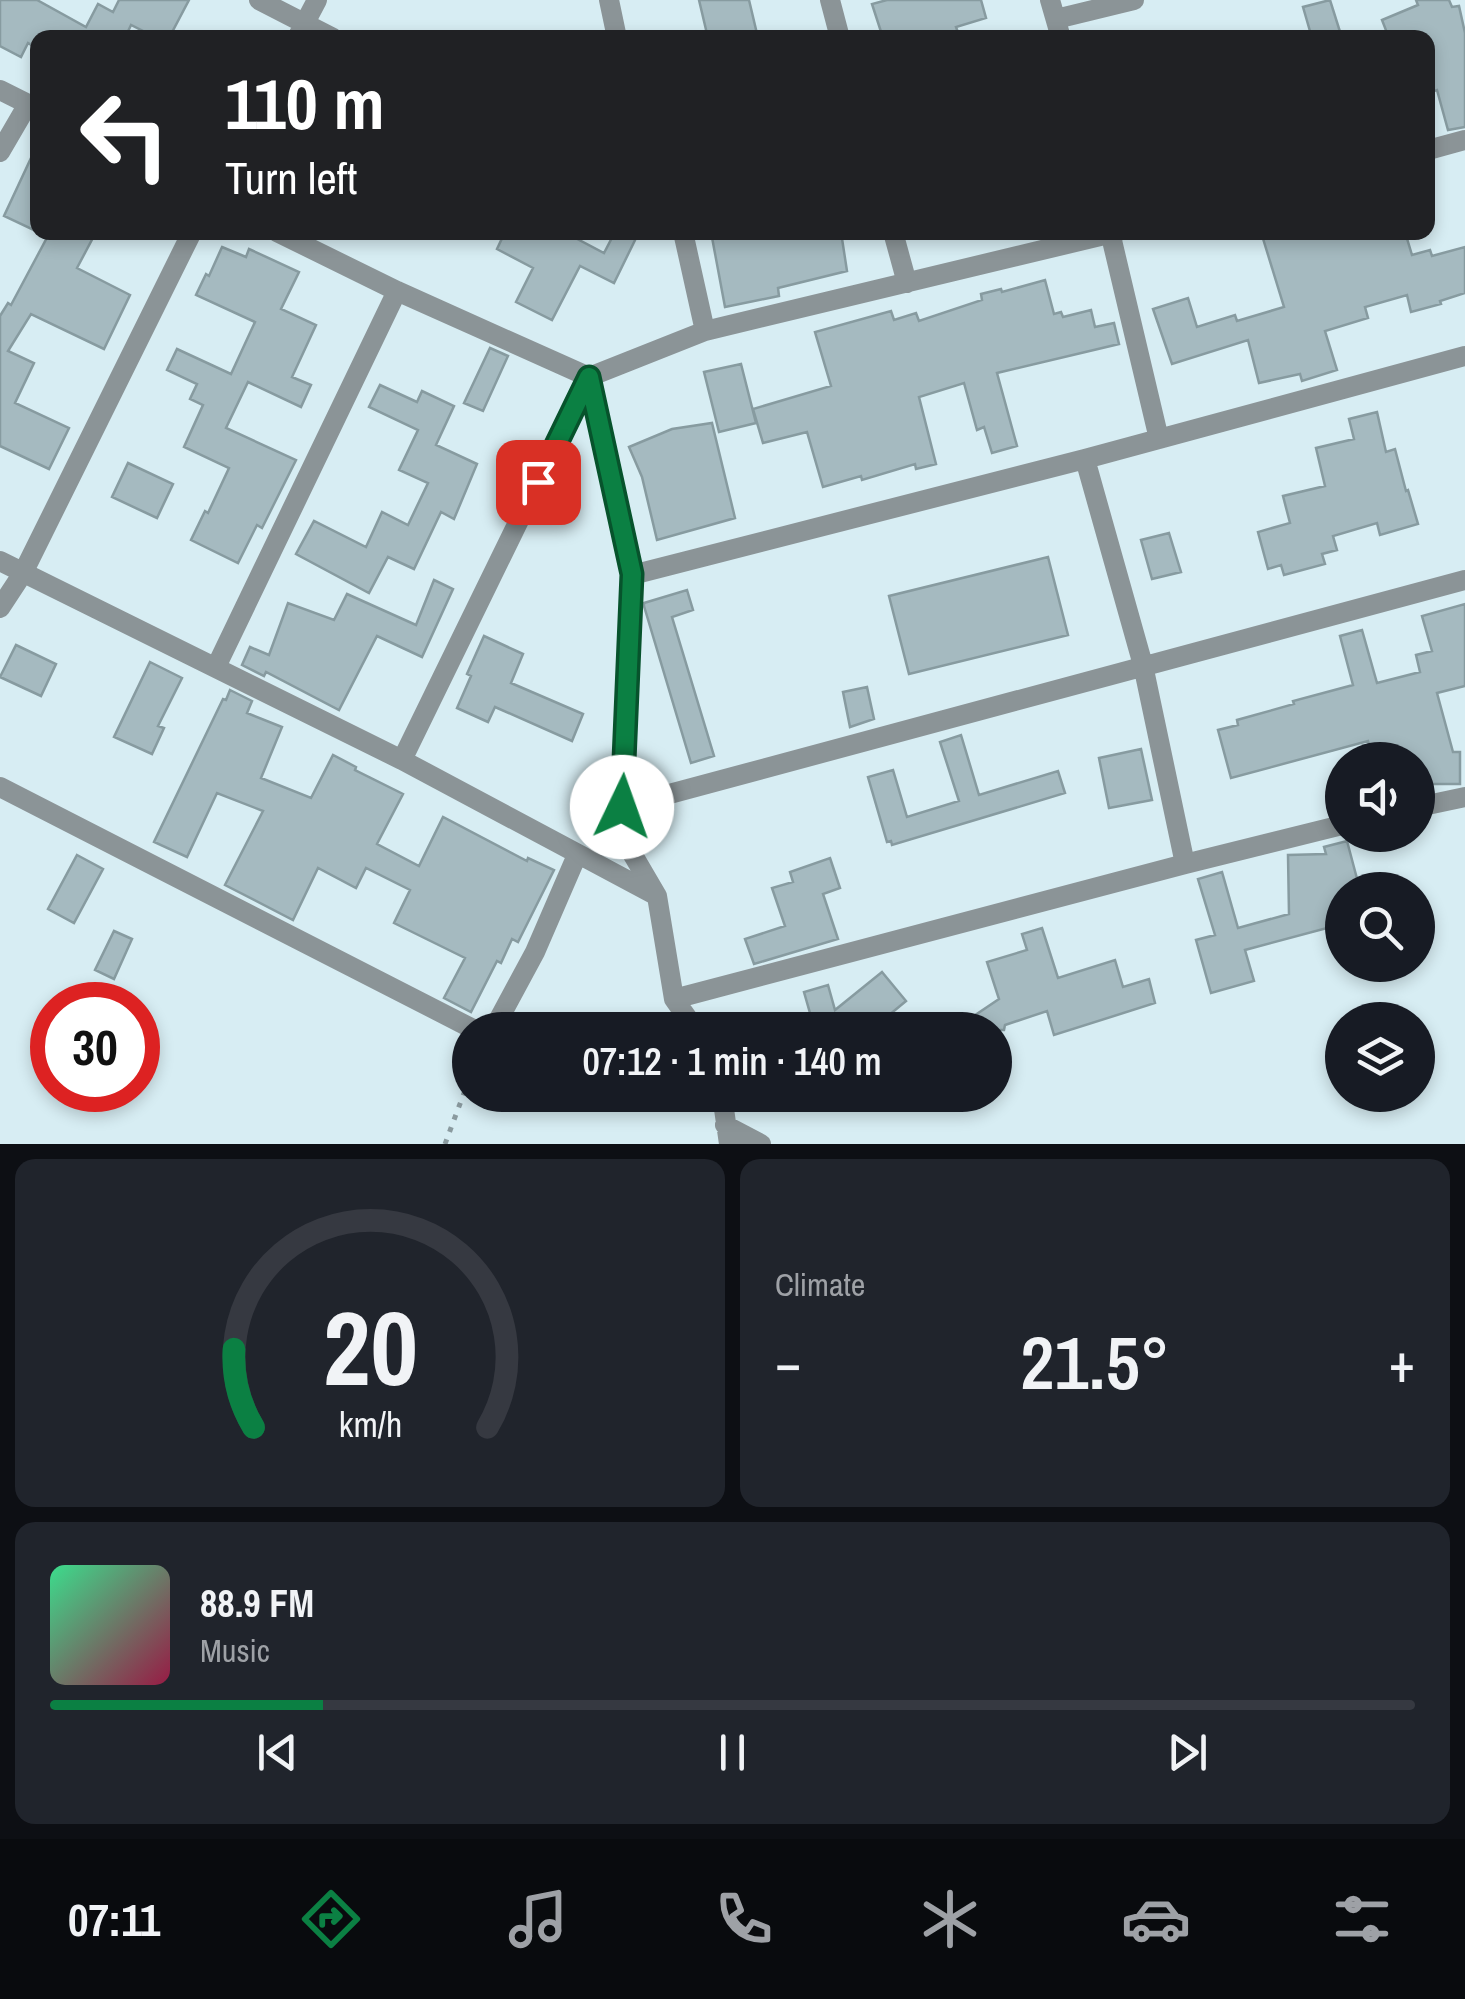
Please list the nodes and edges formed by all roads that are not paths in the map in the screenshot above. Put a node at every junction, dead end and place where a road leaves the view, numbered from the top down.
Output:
1 (258, 0) edge
2 (317, 0) edge
3 (609, 0) edge
4 (830, 0) edge
5 (1134, 0) edge
6 (1056, 19) edge
7 (299, 30) edge
8 (301, 30) edge
9 (615, 30) edge
10 (838, 30) edge
11 (0, 90) edge
12 (30, 105) edge
13 (30, 109) edge
14 (1465, 140) edge
15 (1435, 148) edge
16 (0, 152) edge
17 (188, 240) edge
18 (292, 240) edge
19 (685, 240) edge
20 (896, 240) edge
21 (1084, 240) edge
22 (1115, 240) edge
23 (907, 283) junction
24 (397, 291) junction
25 (705, 331) junction
26 (1465, 356) edge
27 (589, 377) junction
28 (1159, 438) junction
29 (1085, 460) junction
30 (0, 561) edge
31 (22, 573) junction
32 (632, 574) junction
33 (1465, 580) edge
34 (0, 608) edge
35 (1144, 665) junction
36 (216, 667) junction
37 (402, 760) junction
38 (0, 787) edge
39 (1465, 797) edge
40 (1435, 803) edge
41 (622, 807) junction
42 (1325, 829) edge
43 (577, 855) junction
44 (1185, 864) junction
45 (656, 896) junction
46 (674, 999) junction
47 (502, 1012) edge
48 (683, 1012) edge
49 (452, 1018) edge
50 (727, 1134) edge
51 (761, 1144) edge

1 - 7 street
2 - 8 street
3 - 9 street
4 - 10 street
5 - 6 street
11 - 12 street
13 - 16 street
14 - 15 street
17 - 31 street
18 - 24 street
19 - 25 street
20 - 23 street
21 - 23 street
22 - 28 street
23 - 25 street
24 - 27 street
24 - 36 street
25 - 27 street
26 - 28 street
27 - 32 street
27 - 37 street
28 - 29 street
29 - 32 street
29 - 35 street
30 - 31 street
31 - 34 street
31 - 36 street
32 - 41 street
33 - 35 street
35 - 41 street
35 - 44 street
36 - 37 street
37 - 43 street
38 - 49 street
39 - 40 street
41 - 45 street
42 - 44 street
43 - 45 street
43 - 47 street
44 - 46 street
45 - 46 street
46 - 48 street
50 - 51 street

